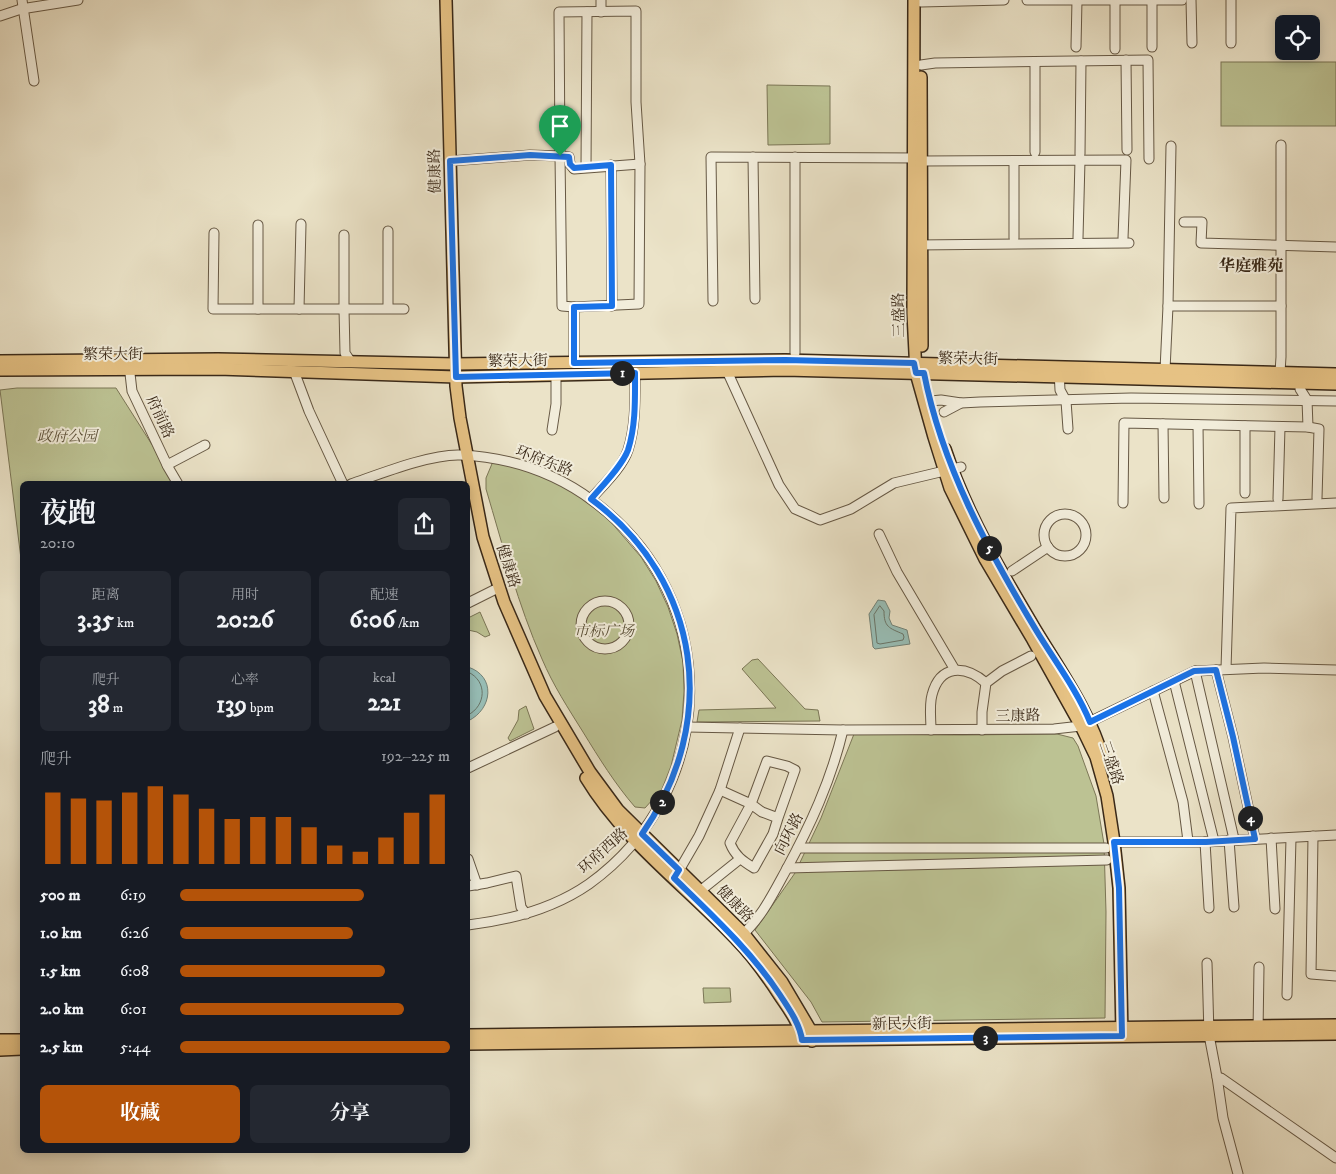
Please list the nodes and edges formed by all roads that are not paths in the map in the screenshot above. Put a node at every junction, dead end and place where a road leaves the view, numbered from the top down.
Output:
1 (78, 0) edge
2 (439, 0) edge
3 (446, 0) edge
4 (601, 0) edge
5 (1004, 0) edge
6 (1027, 0) edge
7 (1077, 0) edge
8 (1115, 0) edge
9 (1152, 0) edge
10 (1182, 0) edge
11 (1191, 0) edge
12 (1231, 0) edge
13 (919, 1) edge
14 (23, 4) edge
15 (587, 12) junction
16 (601, 12) junction
17 (0, 16) edge
18 (1192, 43) dead end
19 (1231, 43) dead end
20 (1076, 47) dead end
21 (1152, 47) dead end
22 (1115, 49) dead end
23 (1126, 60) junction
24 (1081, 61) junction
25 (1035, 62) junction
26 (921, 65) junction
27 (34, 80) dead end
28 (1281, 145) dead end
29 (1171, 146) dead end
30 (1127, 150) dead end
31 (1035, 152) dead end
32 (560, 156) junction
33 (753, 157) junction
34 (795, 157) junction
35 (1080, 157) junction
36 (920, 159) junction
37 (1149, 159) dead end
38 (450, 161) junction
39 (1014, 162) junction
40 (640, 164) junction
41 (611, 165) junction
42 (586, 167) junction
43 (1184, 222) dead end
44 (258, 224) dead end
45 (301, 224) dead end
46 (388, 231) dead end
47 (214, 233) dead end
48 (344, 235) dead end
49 (1014, 238) dead end
50 (1078, 238) dead end
51 (918, 245) junction
52 (1281, 246) junction
53 (1336, 247) edge
54 (755, 299) dead end
55 (713, 301) dead end
56 (612, 306) junction
57 (1168, 306) junction
58 (1282, 306) junction
59 (574, 307) junction
60 (388, 308) junction
61 (258, 309) junction
62 (299, 309) junction
63 (344, 309) junction
64 (404, 309) dead end
65 (795, 353) dead end
66 (0, 360) edge
67 (351, 362) junction
68 (574, 363) junction
69 (129, 364) junction
70 (919, 368) junction
71 (0, 370) edge
72 (452, 370) junction
73 (1165, 370) junction
74 (294, 371) junction
75 (727, 371) junction
76 (1059, 372) junction
77 (1280, 372) junction
78 (635, 373) junction
79 (1336, 374) edge
80 (556, 375) junction
81 (1302, 378) junction
82 (1336, 384) edge
83 (1307, 400) junction
84 (931, 401) junction
85 (1066, 401) junction
86 (1336, 401) edge
87 (961, 403) junction
88 (944, 412) dead end
89 (1163, 424) junction
90 (1198, 425) junction
91 (1245, 426) junction
92 (1280, 427) junction
93 (1308, 427) junction
94 (1068, 429) dead end
95 (552, 430) dead end
96 (206, 445) dead end
97 (464, 456) junction
98 (167, 465) junction
99 (952, 470) junction
100 (176, 481) edge
101 (342, 481) edge
102 (361, 481) edge
103 (467, 481) edge
104 (470, 481) edge
105 (470, 481) edge
106 (1245, 492) dead end
107 (470, 498) edge
108 (1164, 498) dead end
109 (1317, 498) dead end
110 (591, 499) junction
111 (1278, 499) dead end
112 (1123, 503) dead end
113 (1336, 503) edge
114 (1199, 504) dead end
115 (879, 534) dead end
116 (1048, 547) junction
117 (1012, 571) dead end
118 (494, 590) junction
119 (470, 602) edge
120 (674, 605) joint
121 (617, 647) joint
122 (1031, 656) dead end
123 (1226, 669) junction
124 (955, 670) junction
125 (1216, 670) junction
126 (1336, 670) edge
127 (1194, 671) junction
128 (1174, 681) junction
129 (986, 683) junction
130 (1153, 691) junction
131 (1085, 724) junction
132 (555, 727) junction
133 (687, 727) junction
134 (740, 728) junction
135 (843, 730) junction
136 (931, 730) junction
137 (982, 730) junction
138 (470, 767) edge
139 (720, 790) junction
140 (751, 804) junction
141 (778, 818) junction
142 (1336, 835) edge
143 (1313, 836) junction
144 (639, 837) junction
145 (1271, 838) junction
146 (1291, 838) junction
147 (1231, 839) junction
148 (1255, 839) junction
149 (1188, 841) junction
150 (1210, 841) junction
151 (1114, 844) junction
152 (798, 848) junction
153 (740, 859) junction
154 (1107, 860) dead end
155 (787, 868) junction
156 (470, 872) edge
157 (676, 874) junction
158 (472, 885) edge
159 (697, 894) junction
160 (1234, 907) dead end
161 (1209, 908) dead end
162 (1276, 909) dead end
163 (526, 914) junction
164 (470, 925) edge
165 (740, 937) junction
166 (1207, 963) dead end
167 (1259, 967) dead end
168 (1336, 976) edge
169 (1287, 995) dead end
170 (1336, 1025) edge
171 (1209, 1030) junction
172 (1258, 1030) junction
173 (1125, 1031) junction
174 (1336, 1034) edge
175 (470, 1035) edge
176 (806, 1036) junction
177 (0, 1040) edge
178 (20, 1040) edge
179 (470, 1044) edge
180 (0, 1050) edge
181 (20, 1050) edge
182 (1217, 1077) junction
183 (1336, 1158) edge
184 (1238, 1174) edge

1 - 14 street
2 - 72 main road, 健康路
3 - 38 main road, 健康路
4 - 16 street
5 - 13 street
6 - 7 street
7 - 8 street
7 - 20 street
8 - 9 street
8 - 22 street
9 - 10 street
9 - 21 street
11 - 18 street
12 - 19 street
13 - 26 main road, 三盛路
13 - 36 main road, 三盛路
14 - 17 street
14 - 27 street
15 - 16 street
15 - 32 street
15 - 42 street
16 - 40 street
23 - 24 street
23 - 30 street
23 - 37 street
24 - 25 street
24 - 35 street
25 - 26 street
25 - 31 street
26 - 36 main road, 三盛路
28 - 52 street
29 - 57 street
32 - 38 street
32 - 42 street
32 - 59 street
33 - 34 street
33 - 54 street
33 - 55 street
34 - 36 street
34 - 65 street
35 - 39 street
35 - 50 street
35 - 51 street
36 - 39 street
36 - 51 main road, 三盛路
38 - 72 main road, 健康路
39 - 49 street
40 - 41 street
40 - 56 street
41 - 42 street
41 - 56 street
43 - 52 street
44 - 61 street
45 - 62 street
46 - 60 street
47 - 61 street
48 - 63 street
51 - 70 main road, 三盛路
52 - 53 street
52 - 58 street
56 - 59 street
57 - 58 street
57 - 73 street
58 - 77 street
59 - 68 street
60 - 63 street
60 - 64 street
61 - 62 street
62 - 63 street
63 - 67 street
66 - 69 main road, 繁荣大街
67 - 69 main road, 繁荣大街
67 - 72 main road, 繁荣大街
68 - 70 main road, 繁荣大街
68 - 72 main road, 繁荣大街
69 - 71 main road, 繁荣大街
69 - 74 main road, 繁荣大街
69 - 98 street, 府前路
70 - 75 main road, 繁荣大街
70 - 76 main road, 繁荣大街
70 - 84 main road, 三盛路
70 - 99 main road, 三盛路
72 - 74 main road, 繁荣大街
72 - 80 main road, 繁荣大街
72 - 97 main road, 健康路
73 - 76 main road, 繁荣大街
73 - 77 main road, 繁荣大街
74 - 101 street
75 - 78 main road, 繁荣大街
75 - 99 street
76 - 81 main road, 繁荣大街
76 - 85 street
77 - 81 main road, 繁荣大街
78 - 80 main road, 繁荣大街
78 - 110 street
79 - 81 main road, 繁荣大街
80 - 95 street
81 - 82 main road, 繁荣大街
81 - 83 street
83 - 85 street
83 - 86 street
83 - 93 street
84 - 87 street
84 - 99 main road, 三盛路
85 - 87 street
85 - 94 street
87 - 88 street
89 - 90 street
89 - 108 street
89 - 112 street
90 - 91 street
90 - 114 street
91 - 92 street
91 - 106 street
92 - 93 street
92 - 111 street
93 - 109 street
96 - 98 street
97 - 102 street, 环府东路
97 - 103 main road, 健康路
97 - 105 main road, 健康路
97 - 110 street, 环府东路
98 - 100 street, 府前路
99 - 131 main road, 三盛路
104 - 144 main road, 健康路
107 - 118 main road, 健康路
110 - 120 street, 环府东路
113 - 123 street
115 - 124 street
116 - 116 street
116 - 117 street
118 - 119 street
118 - 132 main road, 健康路
120 - 133 street, 环府西路
121 - 121 street
122 - 129 street
123 - 125 street, 三康路
123 - 126 street, 三康路
124 - 129 street
124 - 136 street
125 - 127 street, 三康路
125 - 148 street
127 - 128 street, 三康路
127 - 147 street
128 - 130 street, 三康路
128 - 150 street
129 - 137 street
130 - 131 street, 三康路
130 - 149 street
131 - 137 street, 三康路
131 - 151 main road, 三盛路
132 - 138 street
132 - 144 main road, 健康路
133 - 134 street, 三康路
133 - 144 street, 环府西路
134 - 135 street, 三康路
134 - 139 street
135 - 136 street, 三康路
135 - 152 street, 向环路
136 - 137 street, 三康路
139 - 140 street
139 - 157 street
140 - 141 street
140 - 141 street
140 - 153 street
141 - 153 street
142 - 143 street
143 - 146 street
143 - 168 street
144 - 157 main road, 健康路
144 - 163 street, 环府西路
145 - 146 street
145 - 148 street
145 - 162 street
146 - 169 street
147 - 148 street
147 - 150 street
147 - 160 street
149 - 150 street
149 - 151 street
150 - 161 street
151 - 152 street
151 - 173 main road, 三盛路
152 - 155 street, 向环路
153 - 159 street
154 - 155 street
155 - 165 street, 向环路
156 - 158 street
157 - 159 main road, 健康路
158 - 163 street
159 - 165 main road, 健康路
163 - 164 street, 环府西路
165 - 176 main road, 健康路
166 - 171 street
167 - 172 street
170 - 172 main road, 新民大街
171 - 172 main road, 新民大街
171 - 173 main road, 新民大街
171 - 182 street
172 - 174 main road, 新民大街
173 - 176 main road, 新民大街
175 - 176 main road, 新民大街
176 - 179 main road, 新民大街
177 - 178 main road
180 - 181 main road
182 - 183 street
182 - 184 street

